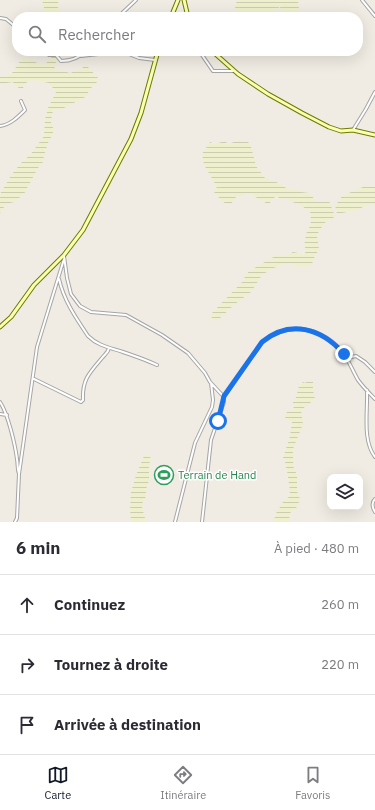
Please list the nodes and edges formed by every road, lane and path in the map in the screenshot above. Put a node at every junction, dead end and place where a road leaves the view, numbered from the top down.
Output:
1 (136, 0) edge
2 (178, 0) edge
3 (184, 0) edge
4 (362, 0) edge
5 (123, 12) edge
6 (173, 12) edge
7 (187, 12) edge
8 (375, 16) edge
9 (0, 18) edge
10 (12, 24) edge
11 (57, 56) edge
12 (81, 56) edge
13 (133, 56) edge
14 (156, 56) edge
15 (203, 56) edge
16 (218, 56) edge
17 (155, 60) junction
18 (234, 71) junction
19 (375, 92) edge
20 (21, 101) dead end
21 (0, 126) edge
22 (352, 130) junction
23 (375, 135) edge
24 (64, 255) junction
25 (64, 259) junction
26 (59, 278) junction
27 (0, 327) edge
28 (108, 348) junction
29 (347, 358) junction
30 (157, 365) dead end
31 (375, 372) edge
32 (33, 378) junction
33 (210, 382) junction
34 (367, 390) junction
35 (224, 396) junction
36 (375, 399) edge
37 (0, 402) edge
38 (0, 414) edge
39 (7, 415) junction
40 (375, 457) edge
41 (19, 474) junction
42 (375, 499) edge
43 (375, 512) edge
44 (15, 522) edge
45 (175, 522) edge
46 (202, 522) edge

1 - 5 street
2 - 6 main road
3 - 7 main road
4 - 8 street
9 - 10 street
11 - 12 street
13 - 17 street
14 - 17 main road
15 - 18 street
16 - 18 main road
17 - 24 main road
18 - 22 main road
19 - 22 street
20 - 21 street
22 - 23 main road
24 - 25 street
24 - 27 main road
25 - 26 street
25 - 33 street
26 - 28 street
26 - 32 street
28 - 30 street
28 - 32 street
29 - 31 street
29 - 34 street
29 - 35 street
32 - 41 street
33 - 35 street
33 - 45 street
34 - 36 street
34 - 40 street
35 - 46 street
37 - 39 street
38 - 39 street
39 - 41 street
41 - 44 street
42 - 43 street

